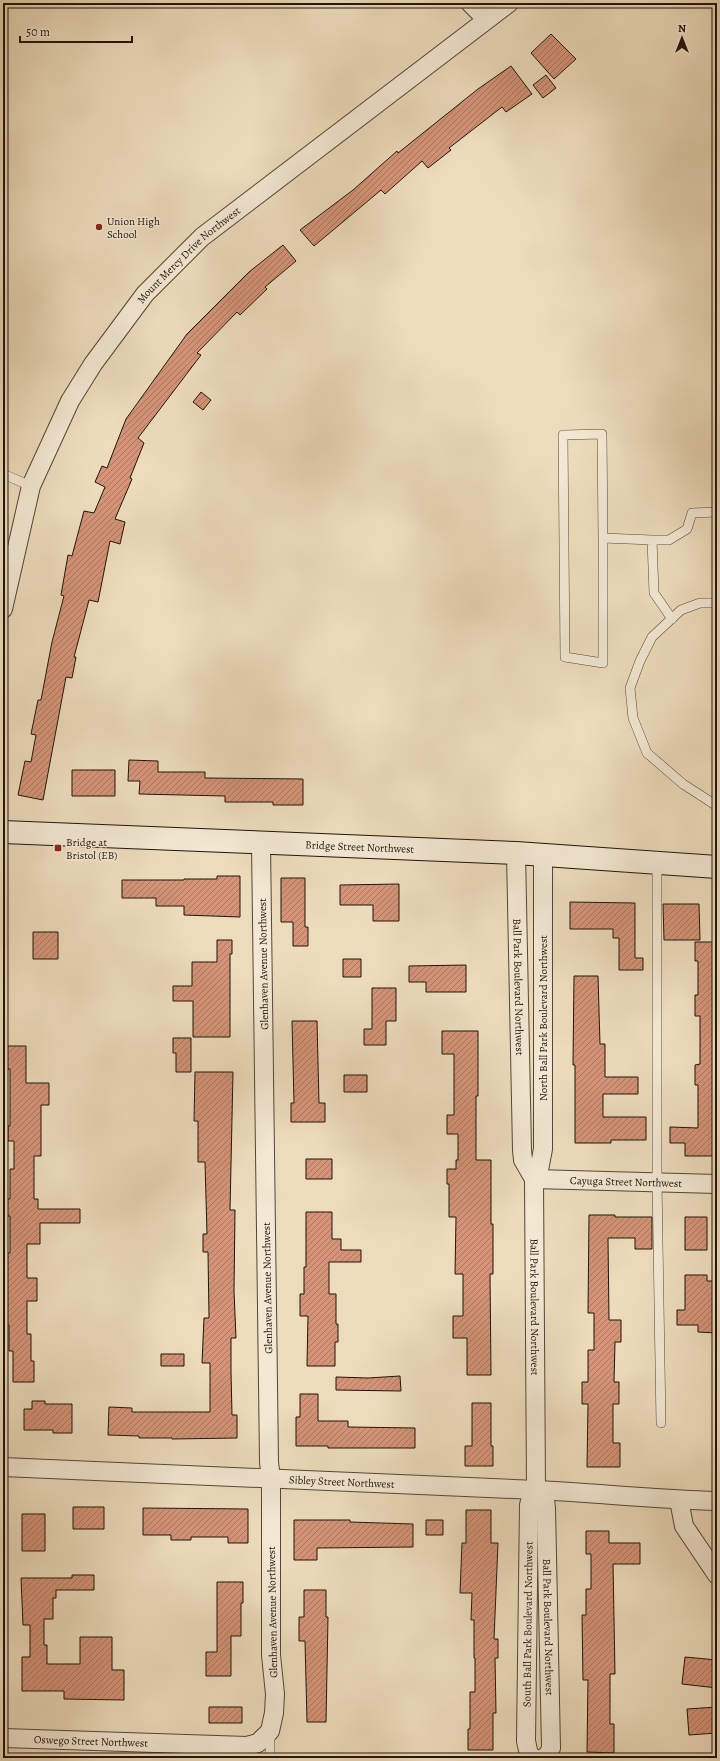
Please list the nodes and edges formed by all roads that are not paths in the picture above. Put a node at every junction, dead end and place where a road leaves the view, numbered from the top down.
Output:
1 (470, 3) edge
2 (508, 3) edge
3 (486, 19) junction
4 (3, 474) edge
5 (31, 486) junction
6 (717, 512) edge
7 (603, 538) junction
8 (652, 540) junction
9 (5, 588) edge
10 (717, 603) edge
11 (3, 609) edge
12 (672, 619) junction
13 (717, 806) edge
14 (3, 832) edge
15 (261, 844) junction
16 (516, 853) junction
17 (543, 855) junction
18 (657, 863) junction
19 (717, 867) edge
20 (534, 1179) junction
21 (657, 1182) junction
22 (717, 1184) edge
23 (661, 1423) dead end
24 (3, 1466) edge
25 (271, 1479) junction
26 (536, 1490) junction
27 (679, 1500) junction
28 (717, 1501) edge
29 (717, 1575) edge
30 (270, 1732) junction
31 (3, 1738) edge
32 (270, 1758) edge
33 (534, 1758) edge
34 (544, 1758) edge

1 - 3 street
2 - 3 street, Mount Mercy Drive Northwest
3 - 5 street, Mount Mercy Drive Northwest
4 - 5 lane
5 - 9 street, Mount Mercy Drive Northwest
6 - 8 lane
7 - 7 lane
7 - 8 lane
8 - 12 lane
9 - 11 street, Mount Mercy Drive Northwest
10 - 12 lane
12 - 13 lane
14 - 15 main road, Bridge Street Northwest
15 - 16 main road, Bridge Street Northwest
15 - 25 street, Glenhaven Avenue Northwest
16 - 17 main road, Bridge Street Northwest
16 - 20 street, Ball Park Boulevard Northwest
17 - 18 main road, Bridge Street Northwest
17 - 20 street, North Ball Park Boulevard Northwest
18 - 19 main road, Bridge Street Northwest
18 - 21 lane
20 - 21 street, Cayuga Street Northwest
20 - 26 street, Ball Park Boulevard Northwest
21 - 22 street, Cayuga Street Northwest
21 - 23 lane
24 - 25 street, Sibley Street Northwest
25 - 26 street, Sibley Street Northwest
25 - 30 street, Glenhaven Avenue Northwest
26 - 27 street, Sibley Street Northwest
26 - 33 street, South Ball Park Boulevard Northwest
26 - 34 street, Ball Park Boulevard Northwest
27 - 28 street, Sibley Street Northwest
27 - 29 street
30 - 31 street, Oswego Street Northwest
30 - 32 lane

